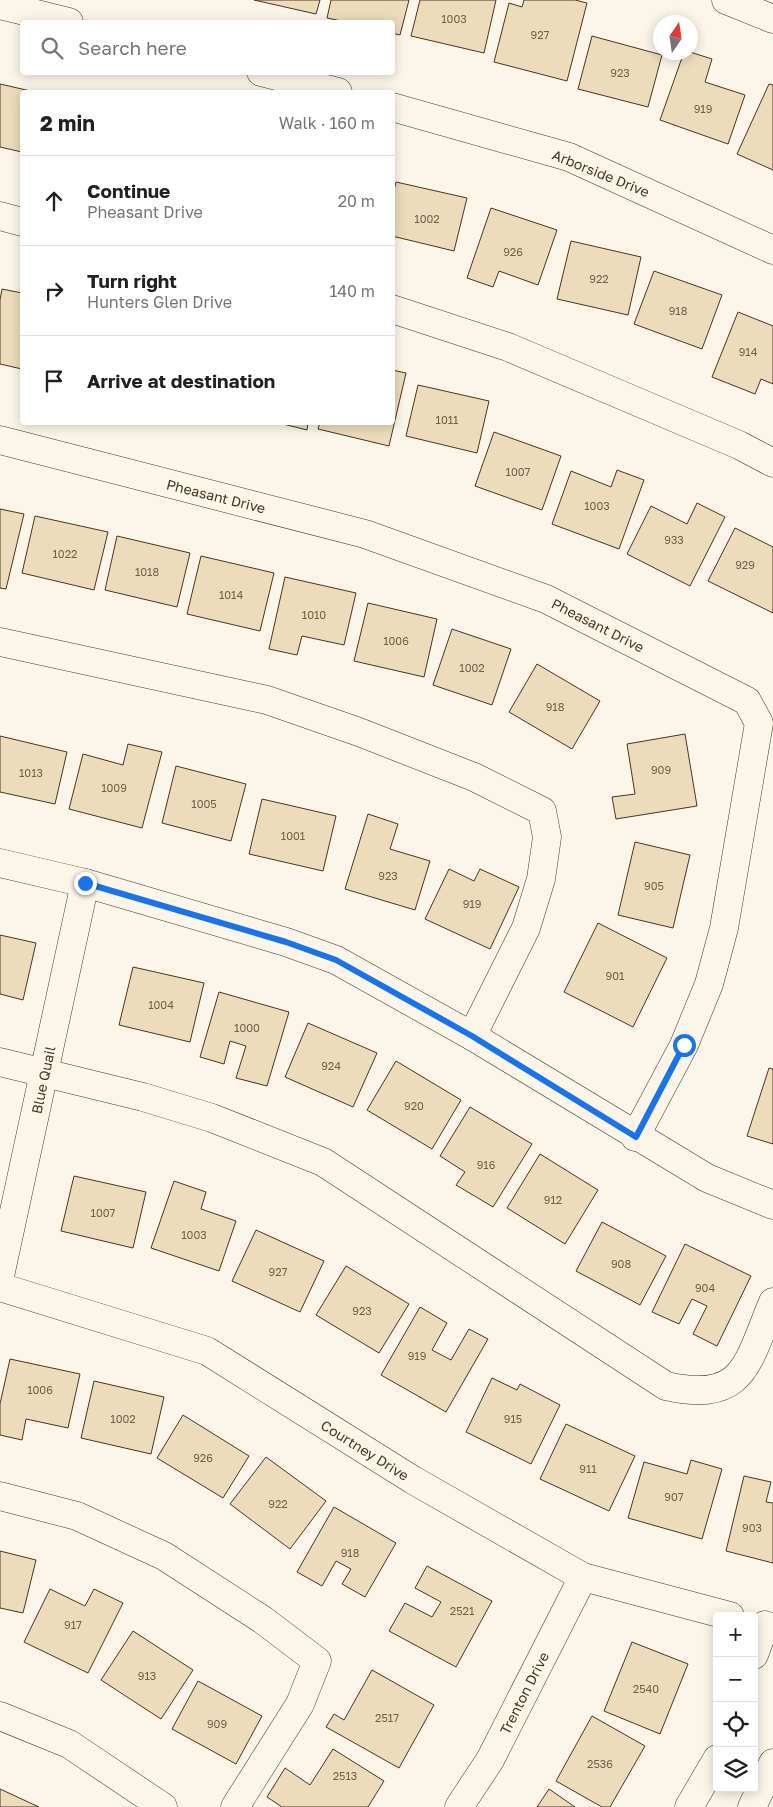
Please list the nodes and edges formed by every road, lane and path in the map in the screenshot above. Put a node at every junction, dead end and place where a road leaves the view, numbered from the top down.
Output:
1 (726, 0) edge
2 (0, 4) edge
3 (773, 19) edge
4 (61, 20) edge
5 (273, 75) edge
6 (330, 90) edge
7 (395, 109) edge
8 (0, 216) edge
9 (20, 221) edge
10 (773, 250) edge
11 (395, 310) edge
12 (0, 440) edge
13 (773, 463) edge
14 (0, 642) edge
15 (0, 863) edge
16 (85, 883) junction
17 (472, 1036) junction
18 (0, 1062) edge
19 (44, 1072) junction
20 (636, 1137) junction
21 (773, 1206) edge
22 (0, 1276) edge
23 (0, 1287) edge
24 (773, 1302) edge
25 (0, 1496) edge
26 (583, 1576) junction
27 (715, 1612) edge
28 (764, 1626) edge
29 (758, 1643) edge
30 (0, 1716) edge
31 (773, 1764) edge
32 (713, 1766) edge
33 (163, 1807) edge
34 (235, 1807) edge
35 (459, 1807) edge
36 (689, 1807) edge
37 (752, 1807) edge

1 - 3 street
2 - 4 street
5 - 6 street
7 - 10 street, Arborside Drive
8 - 9 street
11 - 13 street
12 - 20 street, Pheasant Drive
14 - 17 street
15 - 16 street
16 - 17 street
16 - 19 street, Blue Quail
17 - 20 street
18 - 19 street
19 - 22 street, Blue Quail
19 - 24 street
20 - 21 street
23 - 26 street, Courtney Drive
25 - 34 street
26 - 27 street, Courtney Drive
26 - 35 street, Trenton Drive
28 - 29 street
30 - 33 street
31 - 37 street
32 - 36 street

